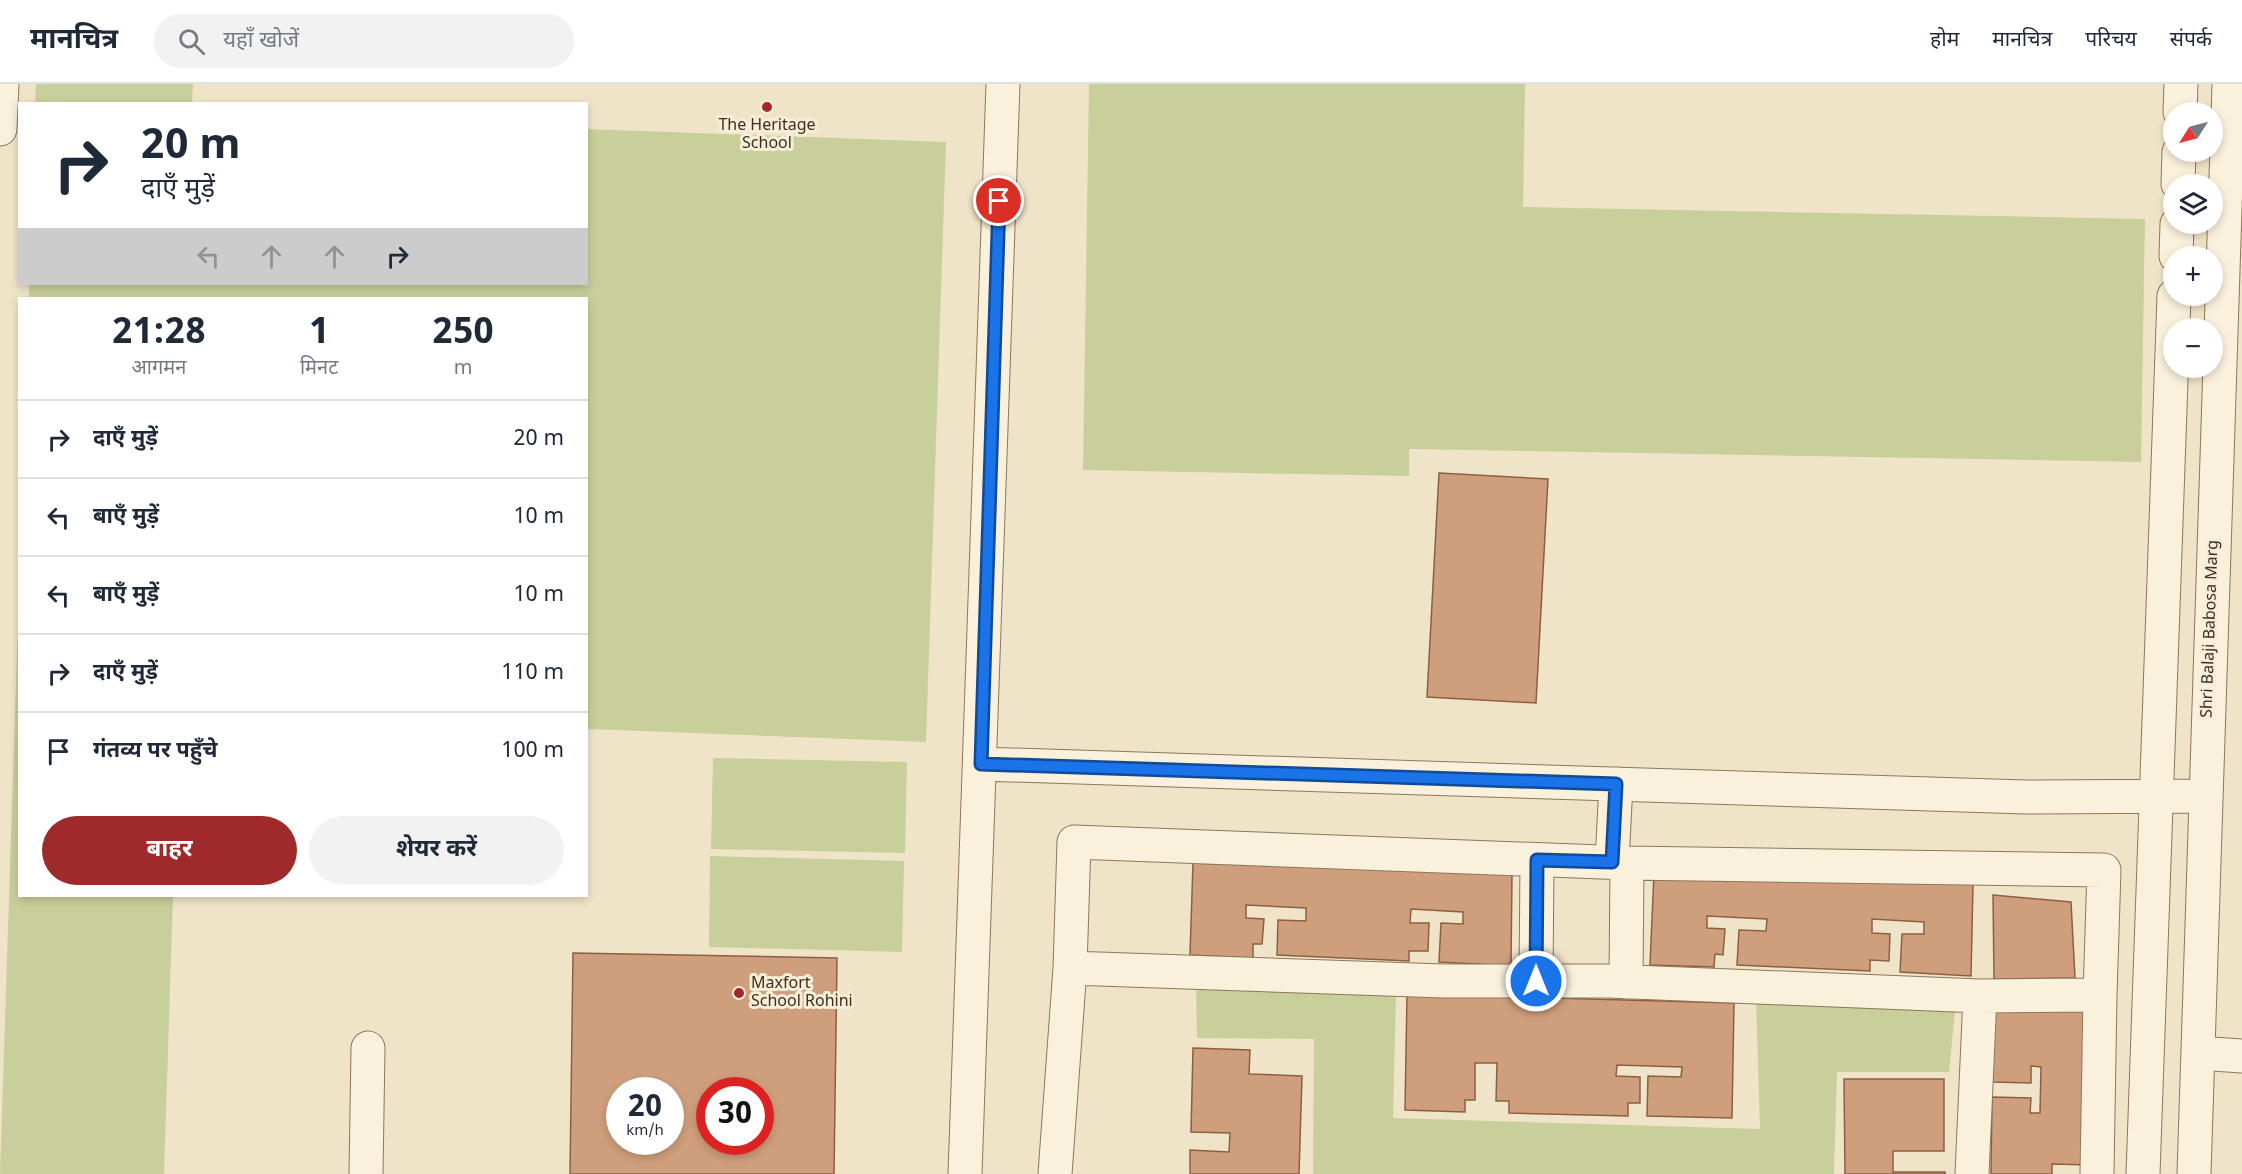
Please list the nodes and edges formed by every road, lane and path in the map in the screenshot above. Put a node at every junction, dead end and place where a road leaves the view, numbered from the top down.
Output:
1 (1003, 84) edge
2 (2181, 84) edge
3 (2229, 84) edge
4 (2180, 102) edge
5 (2224, 364) edge
6 (2172, 378) edge
7 (981, 764) junction
8 (1616, 784) junction
9 (2155, 795) junction
10 (2206, 796) junction
11 (1537, 860) junction
12 (1620, 863) junction
13 (1070, 968) junction
14 (1536, 981) junction
15 (1626, 982) junction
16 (2100, 995) junction
17 (1980, 996) junction
18 (368, 1048) dead end
19 (2198, 1053) junction
20 (2242, 1056) edge
21 (366, 1174) edge
22 (965, 1174) edge
23 (1054, 1174) edge
24 (1972, 1174) edge
25 (2097, 1174) edge
26 (2143, 1174) edge
27 (2194, 1174) edge

1 - 7 street
2 - 4 street
3 - 5 street, Shri Balaji Babosa Marg
5 - 10 street, Shri Balaji Babosa Marg
6 - 9 street
7 - 8 street
7 - 22 street
8 - 9 street
8 - 12 street
9 - 10 street
9 - 26 street
10 - 19 street, Shri Balaji Babosa Marg
11 - 12 street
11 - 13 street
11 - 14 street
12 - 15 street
12 - 16 street
13 - 14 street
13 - 23 street
14 - 15 street
15 - 17 street
16 - 17 street
16 - 25 street
17 - 24 street
18 - 21 street
19 - 20 street
19 - 27 street, Shri Balaji Babosa Marg

